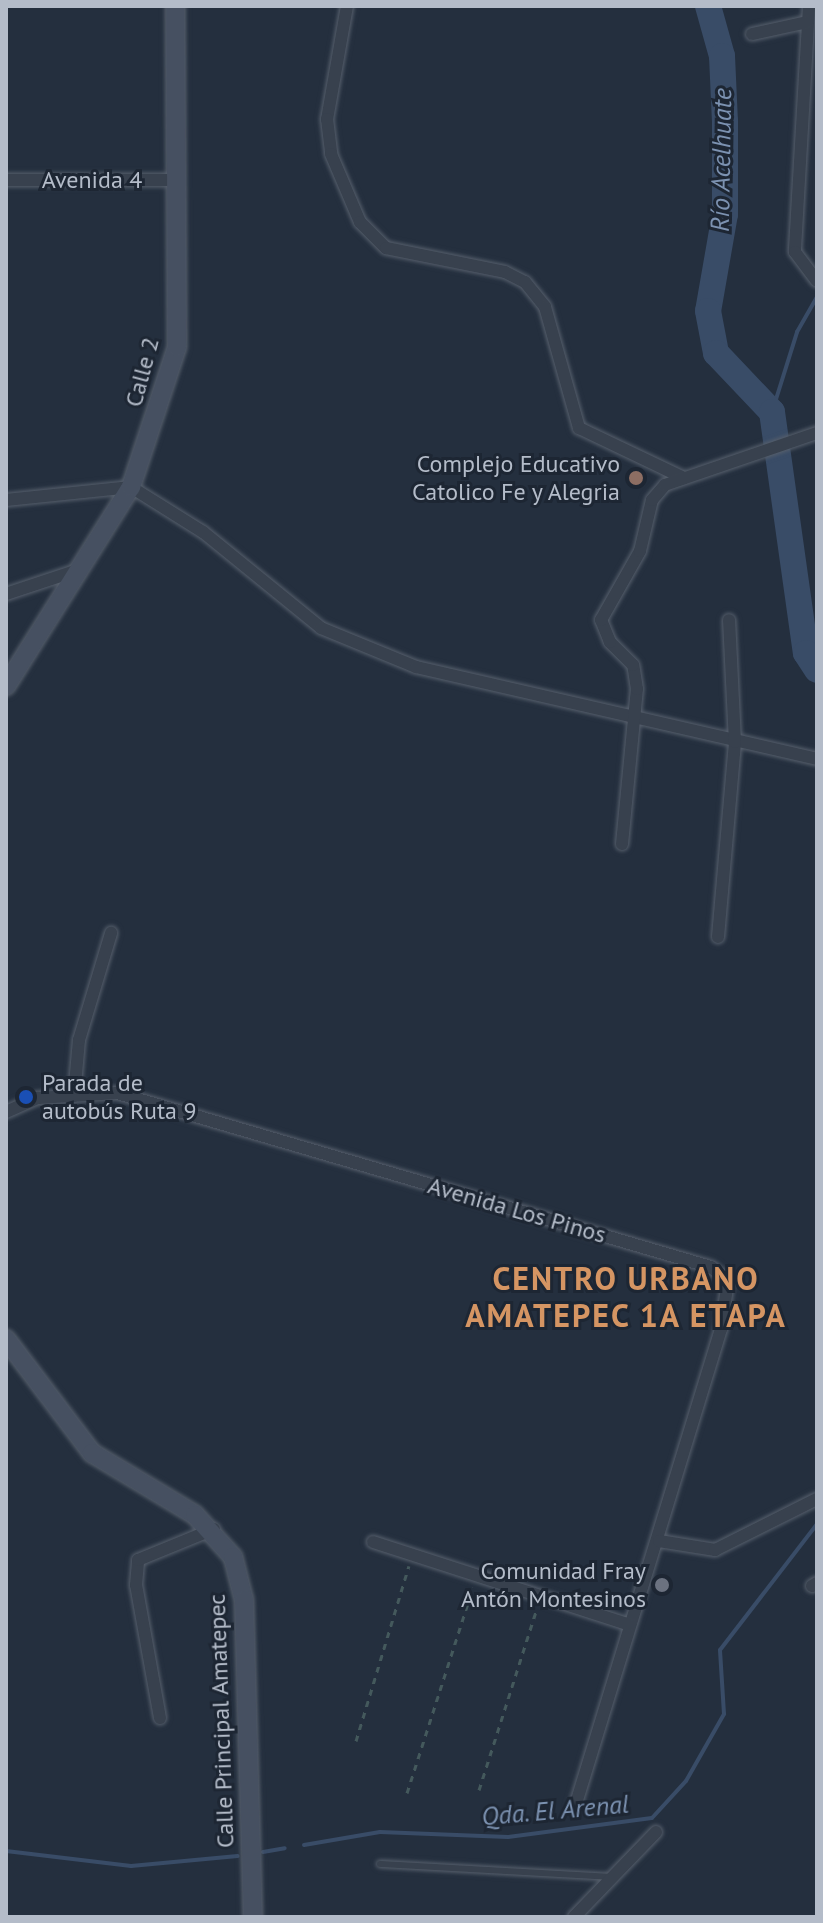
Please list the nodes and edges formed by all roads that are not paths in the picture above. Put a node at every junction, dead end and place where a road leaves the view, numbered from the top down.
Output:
1 (175, 6) edge
2 (347, 6) edge
3 (810, 13) edge
4 (752, 34) dead end
5 (6, 180) edge
6 (177, 180) junction
7 (817, 281) edge
8 (817, 433) edge
9 (684, 478) junction
10 (131, 487) junction
11 (6, 500) edge
12 (75, 571) junction
13 (6, 594) edge
14 (729, 620) dead end
15 (7, 684) edge
16 (634, 716) junction
17 (735, 742) junction
18 (817, 759) edge
19 (622, 844) dead end
20 (111, 933) dead end
21 (718, 937) dead end
22 (74, 1096) junction
23 (6, 1112) edge
24 (6, 1339) edge
25 (817, 1499) edge
26 (214, 1529) junction
27 (659, 1541) junction
28 (373, 1542) dead end
29 (630, 1625) junction
30 (160, 1718) dead end
31 (575, 1807) dead end
32 (656, 1832) dead end
33 (380, 1864) dead end
34 (610, 1877) junction
35 (253, 1917) edge
36 (574, 1917) edge

1 - 6 street, Calle 2
2 - 9 street
3 - 4 street
3 - 7 street
5 - 6 street, Avenida 4
6 - 10 street, Calle 2
8 - 9 street
9 - 16 street
10 - 11 street
10 - 12 street, Calle 2
10 - 16 street
12 - 13 street
12 - 15 street, Calle 2
14 - 17 street
16 - 17 street
16 - 19 street
17 - 18 street
17 - 21 street
20 - 22 street
22 - 23 street, Avenida Los Pinos
22 - 27 street, Avenida Los Pinos
24 - 26 street, Calle Principal Amatepec
25 - 27 street
26 - 30 street
26 - 35 street, Calle Principal Amatepec
27 - 29 street, Avenida Los Pinos
28 - 29 street
29 - 31 street, Avenida Los Pinos
32 - 34 street
33 - 34 lane
34 - 36 street

